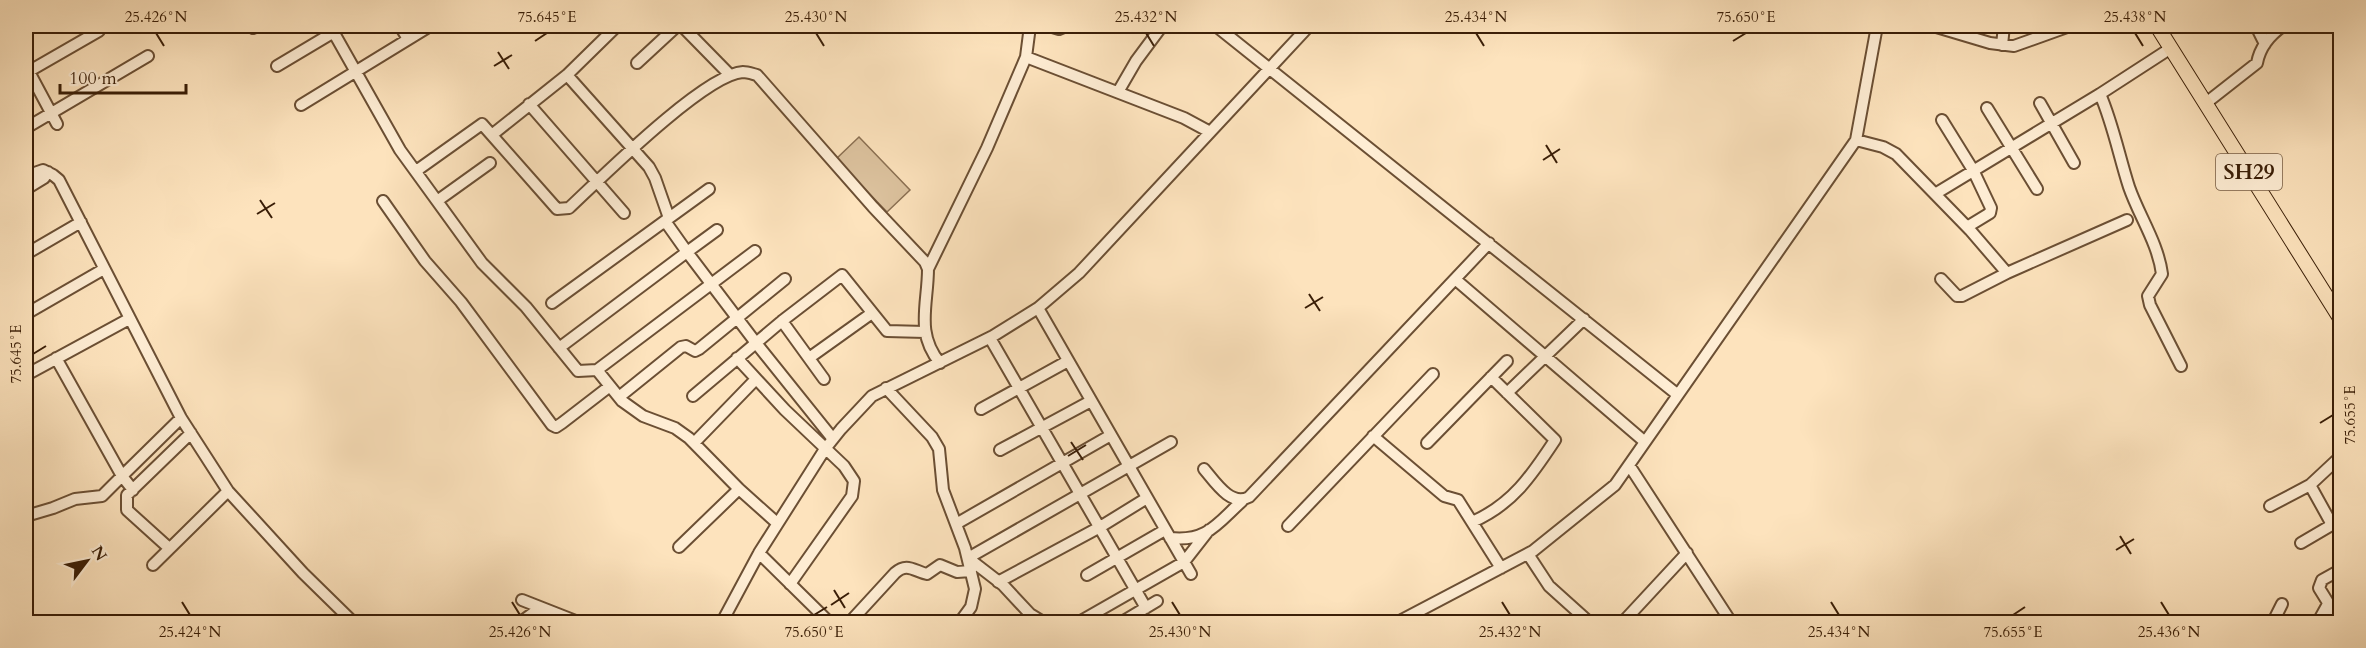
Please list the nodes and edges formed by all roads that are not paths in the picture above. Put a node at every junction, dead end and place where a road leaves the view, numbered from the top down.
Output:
1 (400, 26) edge
2 (429, 26) edge
3 (617, 26) edge
4 (677, 26) edge
5 (682, 26) edge
6 (1030, 26) edge
7 (1049, 26) edge
8 (1066, 26) edge
9 (1162, 26) edge
10 (1216, 26) edge
11 (1309, 26) edge
12 (1877, 26) edge
13 (1933, 26) edge
14 (2004, 26) edge
15 (2070, 26) edge
16 (2157, 26) edge
17 (2256, 26) edge
18 (2281, 26) edge
19 (1952, 28) edge
20 (332, 29) edge
21 (99, 32) dead end
22 (408, 39) junction
23 (2265, 44) junction
24 (2002, 45) junction
25 (2171, 48) junction
26 (148, 56) dead end
27 (1026, 57) junction
28 (637, 63) dead end
29 (277, 66) dead end
30 (1269, 68) junction
31 (27, 70) edge
32 (356, 71) junction
33 (567, 75) junction
34 (730, 75) junction
35 (1118, 92) junction
36 (2100, 94) junction
37 (2040, 103) dead end
38 (2206, 103) junction
39 (529, 104) junction
40 (301, 105) dead end
41 (1987, 108) dead end
42 (54, 119) junction
43 (1942, 120) dead end
44 (2052, 123) junction
45 (26, 128) edge
46 (1210, 132) junction
47 (493, 134) junction
48 (1856, 140) junction
49 (2011, 147) junction
50 (633, 150) junction
51 (490, 163) dead end
52 (2074, 163) dead end
53 (1973, 170) junction
54 (416, 171) junction
55 (48, 172) junction
56 (26, 176) edge
57 (597, 182) junction
58 (26, 189) edge
59 (709, 189) dead end
60 (2037, 189) dead end
61 (1935, 194) junction
62 (383, 201) dead end
63 (437, 201) junction
64 (624, 213) dead end
65 (667, 220) junction
66 (2127, 220) dead end
67 (81, 222) junction
68 (1967, 227) junction
69 (717, 230) dead end
70 (1489, 243) junction
71 (755, 251) dead end
72 (687, 252) junction
73 (26, 255) edge
74 (104, 269) junction
75 (928, 269) junction
76 (2007, 273) junction
77 (786, 279) dead end
78 (1455, 279) junction
79 (1941, 279) dead end
80 (712, 283) junction
81 (552, 303) dead end
82 (1038, 308) junction
83 (872, 313) junction
84 (26, 314) edge
85 (737, 317) junction
86 (2340, 318) edge
87 (129, 319) junction
88 (1584, 319) junction
89 (782, 321) junction
90 (925, 332) junction
91 (990, 338) junction
92 (756, 343) junction
93 (559, 348) junction
94 (1545, 357) junction
95 (56, 358) junction
96 (737, 358) junction
97 (809, 358) junction
98 (1068, 361) junction
99 (1507, 362) dead end
100 (940, 363) junction
101 (2181, 366) dead end
102 (597, 370) junction
103 (1433, 374) dead end
104 (26, 375) edge
105 (1491, 377) junction
106 (756, 379) junction
107 (824, 379) dead end
108 (610, 386) junction
109 (1018, 387) junction
110 (886, 388) junction
111 (1508, 393) junction
112 (1678, 395) junction
113 (693, 396) dead end
114 (619, 397) junction
115 (1091, 401) junction
116 (981, 409) dead end
117 (181, 418) junction
118 (1042, 427) junction
119 (191, 433) junction
120 (1111, 435) junction
121 (1373, 436) junction
122 (833, 439) junction
123 (1171, 442) dead end
124 (1645, 442) junction
125 (694, 443) junction
126 (1427, 443) dead end
127 (825, 449) junction
128 (1000, 450) dead end
129 (2340, 457) edge
130 (1063, 463) junction
131 (1629, 465) junction
132 (1129, 467) junction
133 (1204, 469) dead end
134 (122, 476) junction
135 (2310, 485) junction
136 (739, 489) junction
137 (133, 490) junction
138 (228, 491) junction
139 (1081, 494) junction
140 (1147, 498) junction
141 (1242, 501) junction
142 (2270, 506) dead end
143 (26, 516) edge
144 (1472, 522) junction
145 (777, 523) junction
146 (956, 524) junction
147 (1100, 526) junction
148 (1288, 526) dead end
149 (1209, 531) junction
150 (1168, 534) junction
151 (2301, 543) dead end
152 (678, 547) dead end
153 (169, 548) junction
154 (759, 553) junction
155 (1687, 553) junction
156 (1528, 554) junction
157 (1117, 557) junction
158 (968, 558) junction
159 (1184, 562) junction
160 (153, 565) dead end
161 (1502, 568) junction
162 (2340, 570) edge
163 (971, 571) junction
164 (1191, 574) dead end
165 (1087, 575) dead end
166 (998, 582) junction
167 (790, 585) junction
168 (1136, 590) junction
169 (522, 600) dead end
170 (1157, 602) dead end
171 (2282, 604) dead end
172 (2328, 604) junction
173 (540, 608) junction
174 (1146, 608) junction
175 (1037, 621) edge
176 (2340, 621) edge
177 (353, 622) edge
178 (521, 622) edge
179 (578, 622) edge
180 (722, 622) edge
181 (829, 622) edge
182 (850, 622) edge
183 (960, 622) edge
184 (1079, 622) edge
185 (1122, 622) edge
186 (1398, 622) edge
187 (1589, 622) edge
188 (1623, 622) edge
189 (1731, 622) edge
190 (2273, 622) edge
191 (2318, 622) edge

1 - 22 street
2 - 22 street
3 - 33 street
4 - 28 street
5 - 34 street
6 - 27 street
7 - 8 street
9 - 35 street
10 - 30 street
11 - 30 street
12 - 48 street
13 - 19 street
14 - 24 street
15 - 24 street
16 - 25 main road, SH29
17 - 23 street
18 - 23 street
19 - 24 street
20 - 29 street
20 - 32 street
21 - 31 street
22 - 32 street
23 - 38 street
25 - 36 street
25 - 38 main road, SH29
26 - 42 street
27 - 35 street
27 - 75 street
30 - 46 street
30 - 70 street
31 - 42 street
32 - 40 street
32 - 54 street
33 - 39 street
33 - 50 street
34 - 50 street
34 - 75 street
35 - 46 street
36 - 44 street
36 - 101 street
37 - 44 street
38 - 86 main road, SH29
39 - 47 street
39 - 57 street
41 - 49 street
42 - 45 street
43 - 53 street
44 - 49 street
44 - 52 street
46 - 82 street
47 - 54 street
47 - 57 street
48 - 61 street
48 - 112 street
49 - 53 street
49 - 60 street
50 - 57 street
50 - 65 street
51 - 63 street
53 - 61 street
53 - 68 street
54 - 63 street
55 - 56 street
55 - 58 street
55 - 67 street
57 - 64 street
59 - 65 street
61 - 68 street
62 - 108 street
63 - 93 street
65 - 72 street
65 - 81 street
66 - 76 street
67 - 73 street
67 - 74 street
68 - 76 street
69 - 72 street
70 - 78 street
70 - 88 street
71 - 80 street
72 - 80 street
72 - 93 street
74 - 84 street
74 - 87 street
75 - 90 street
76 - 79 street
77 - 85 street
78 - 94 street
78 - 141 street
80 - 85 street
80 - 102 street
82 - 91 street
82 - 98 street
83 - 89 street
83 - 90 street
83 - 97 street
85 - 92 street
85 - 114 street
87 - 95 street
87 - 117 street
88 - 94 street
88 - 112 street
89 - 92 street
89 - 97 street
90 - 100 street
91 - 100 street
91 - 109 street
92 - 96 street
92 - 122 street
93 - 102 street
94 - 111 street
94 - 124 street
95 - 104 street
95 - 134 street
96 - 106 street
96 - 113 street
97 - 107 street
98 - 109 street
98 - 115 street
99 - 105 street
100 - 110 street
102 - 108 street
103 - 121 street
105 - 111 street
105 - 126 street
106 - 125 street
106 - 127 street
108 - 114 street
109 - 116 street
109 - 118 street
110 - 122 street
110 - 146 street
111 - 144 street
112 - 124 street
114 - 125 street
115 - 118 street
115 - 120 street
117 - 119 street
117 - 134 street
118 - 128 street
118 - 130 street
119 - 137 street
119 - 138 street
120 - 130 street
120 - 132 street
121 - 144 street
121 - 148 street
122 - 127 street
123 - 132 street
124 - 131 street
125 - 136 street
127 - 145 street
127 - 167 street
129 - 135 street
130 - 139 street
130 - 146 street
131 - 155 street
131 - 156 street
132 - 139 street
132 - 140 street
133 - 141 street
134 - 137 street
134 - 143 street
135 - 142 street
135 - 151 street
136 - 145 street
136 - 152 street
137 - 153 street
138 - 153 street
138 - 177 street
139 - 147 street
139 - 158 street
140 - 147 street
140 - 150 street
141 - 149 street
144 - 161 street
145 - 154 street
146 - 158 street
147 - 157 street
147 - 166 street
149 - 150 street
149 - 159 street
150 - 157 street
150 - 159 street
153 - 160 street
154 - 167 street
154 - 180 street
155 - 188 street
155 - 189 street
156 - 161 street
156 - 187 street
157 - 165 street
157 - 168 street
158 - 163 street
158 - 166 street
159 - 164 street
159 - 168 street
161 - 186 street
162 - 172 street
163 - 182 street
163 - 183 street
166 - 175 street
167 - 181 street
168 - 174 street
168 - 184 street
169 - 173 street
170 - 174 street
171 - 190 street
172 - 176 street
172 - 191 street
173 - 178 street
173 - 179 street
174 - 185 street

